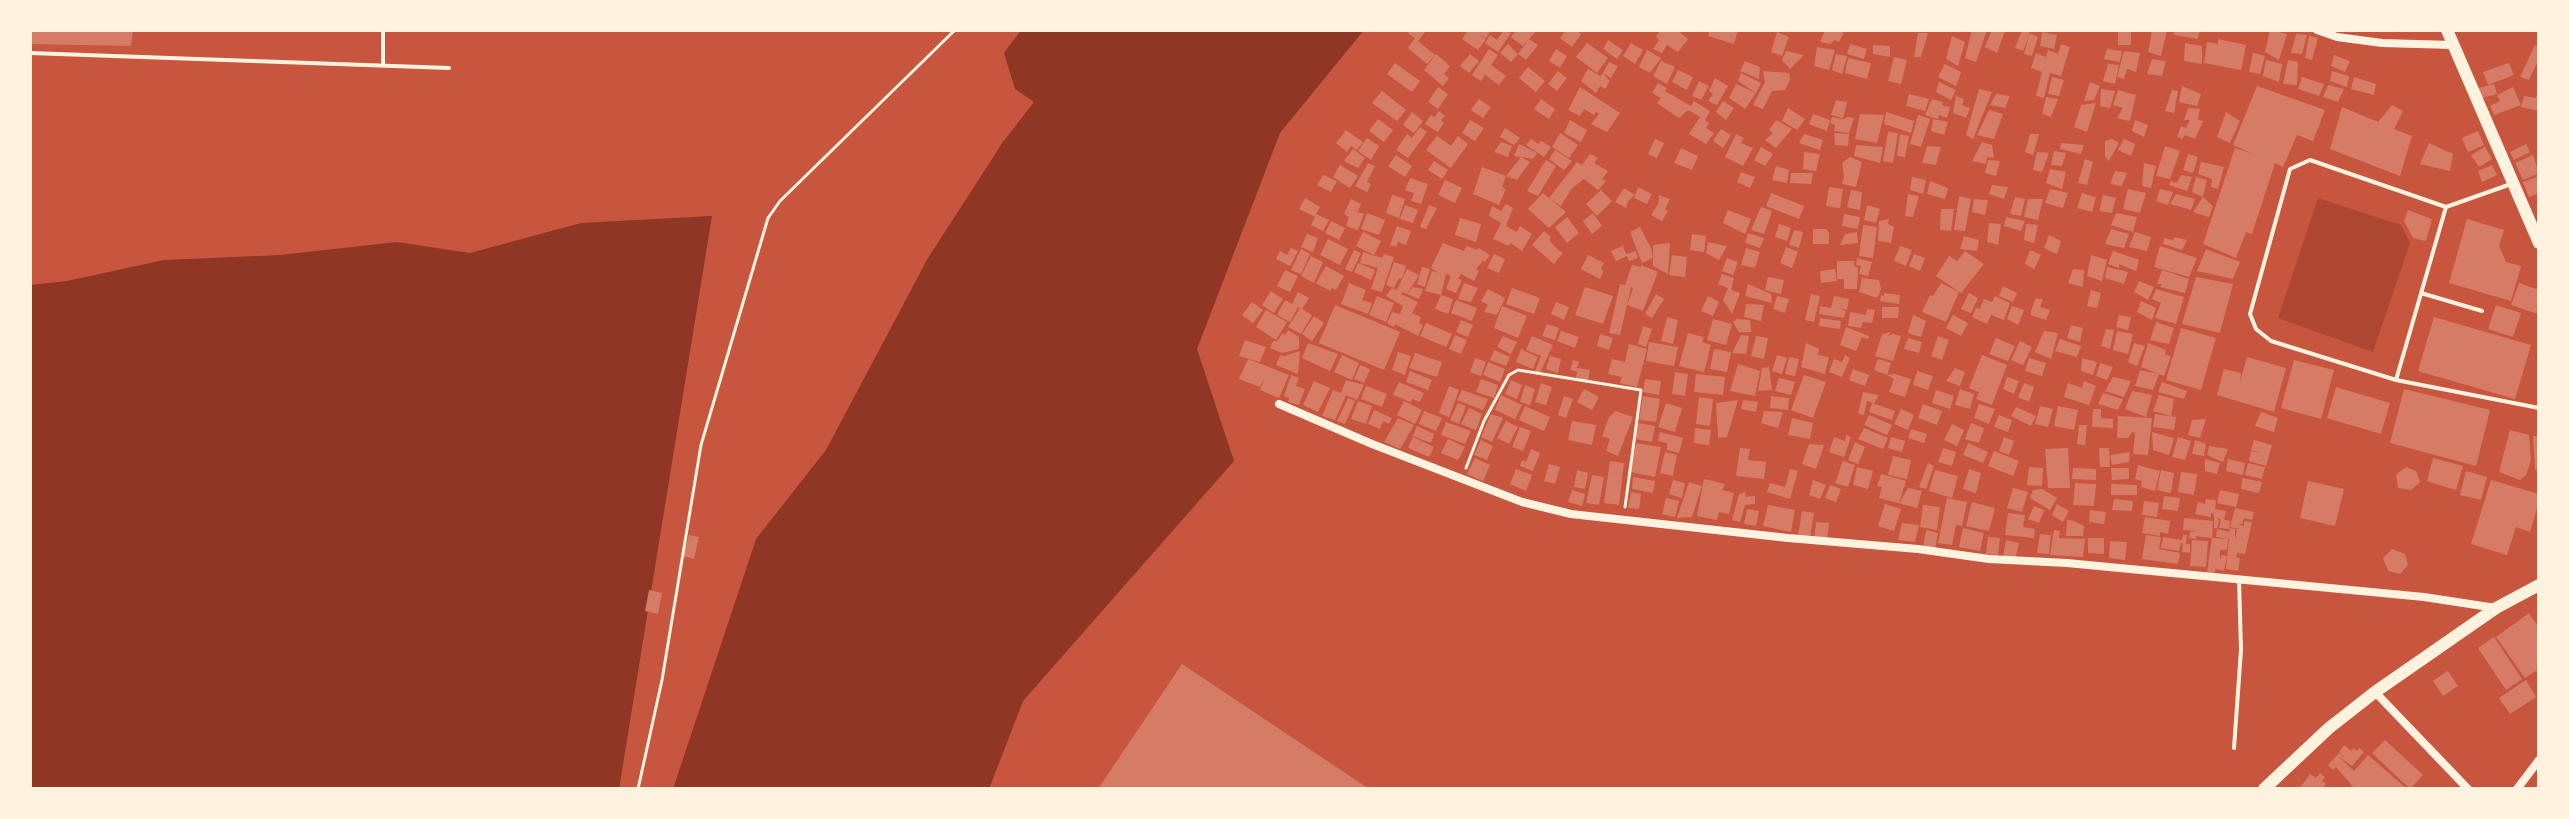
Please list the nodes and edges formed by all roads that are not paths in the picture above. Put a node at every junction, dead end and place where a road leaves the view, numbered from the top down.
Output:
1 (383, 30) edge
2 (2317, 30) edge
3 (2447, 30) edge
4 (2453, 45) junction
5 (30, 53) edge
6 (383, 65) junction
7 (449, 68) dead end
8 (2513, 183) junction
9 (2446, 207) junction
10 (2533, 212) edge
11 (2539, 243) edge
12 (2421, 293) junction
13 (2482, 311) dead end
14 (2396, 380) junction
15 (1279, 404) dead end
16 (2539, 408) edge
17 (2239, 578) junction
18 (2539, 585) edge
19 (2496, 608) junction
20 (2375, 692) junction
21 (2234, 748) dead end
22 (2539, 760) edge
23 (2264, 789) edge
24 (2468, 789) edge
25 (2517, 789) edge

1 - 6 lane
2 - 4 street
3 - 4 main road
4 - 8 main road
5 - 6 lane
6 - 7 lane
8 - 9 lane
8 - 10 main road
9 - 12 lane
9 - 14 lane
10 - 11 main road
12 - 13 lane
12 - 14 lane
14 - 16 lane
15 - 17 street
17 - 19 street
17 - 21 lane
18 - 19 main road
19 - 20 main road
20 - 23 main road
20 - 24 street
22 - 25 street

